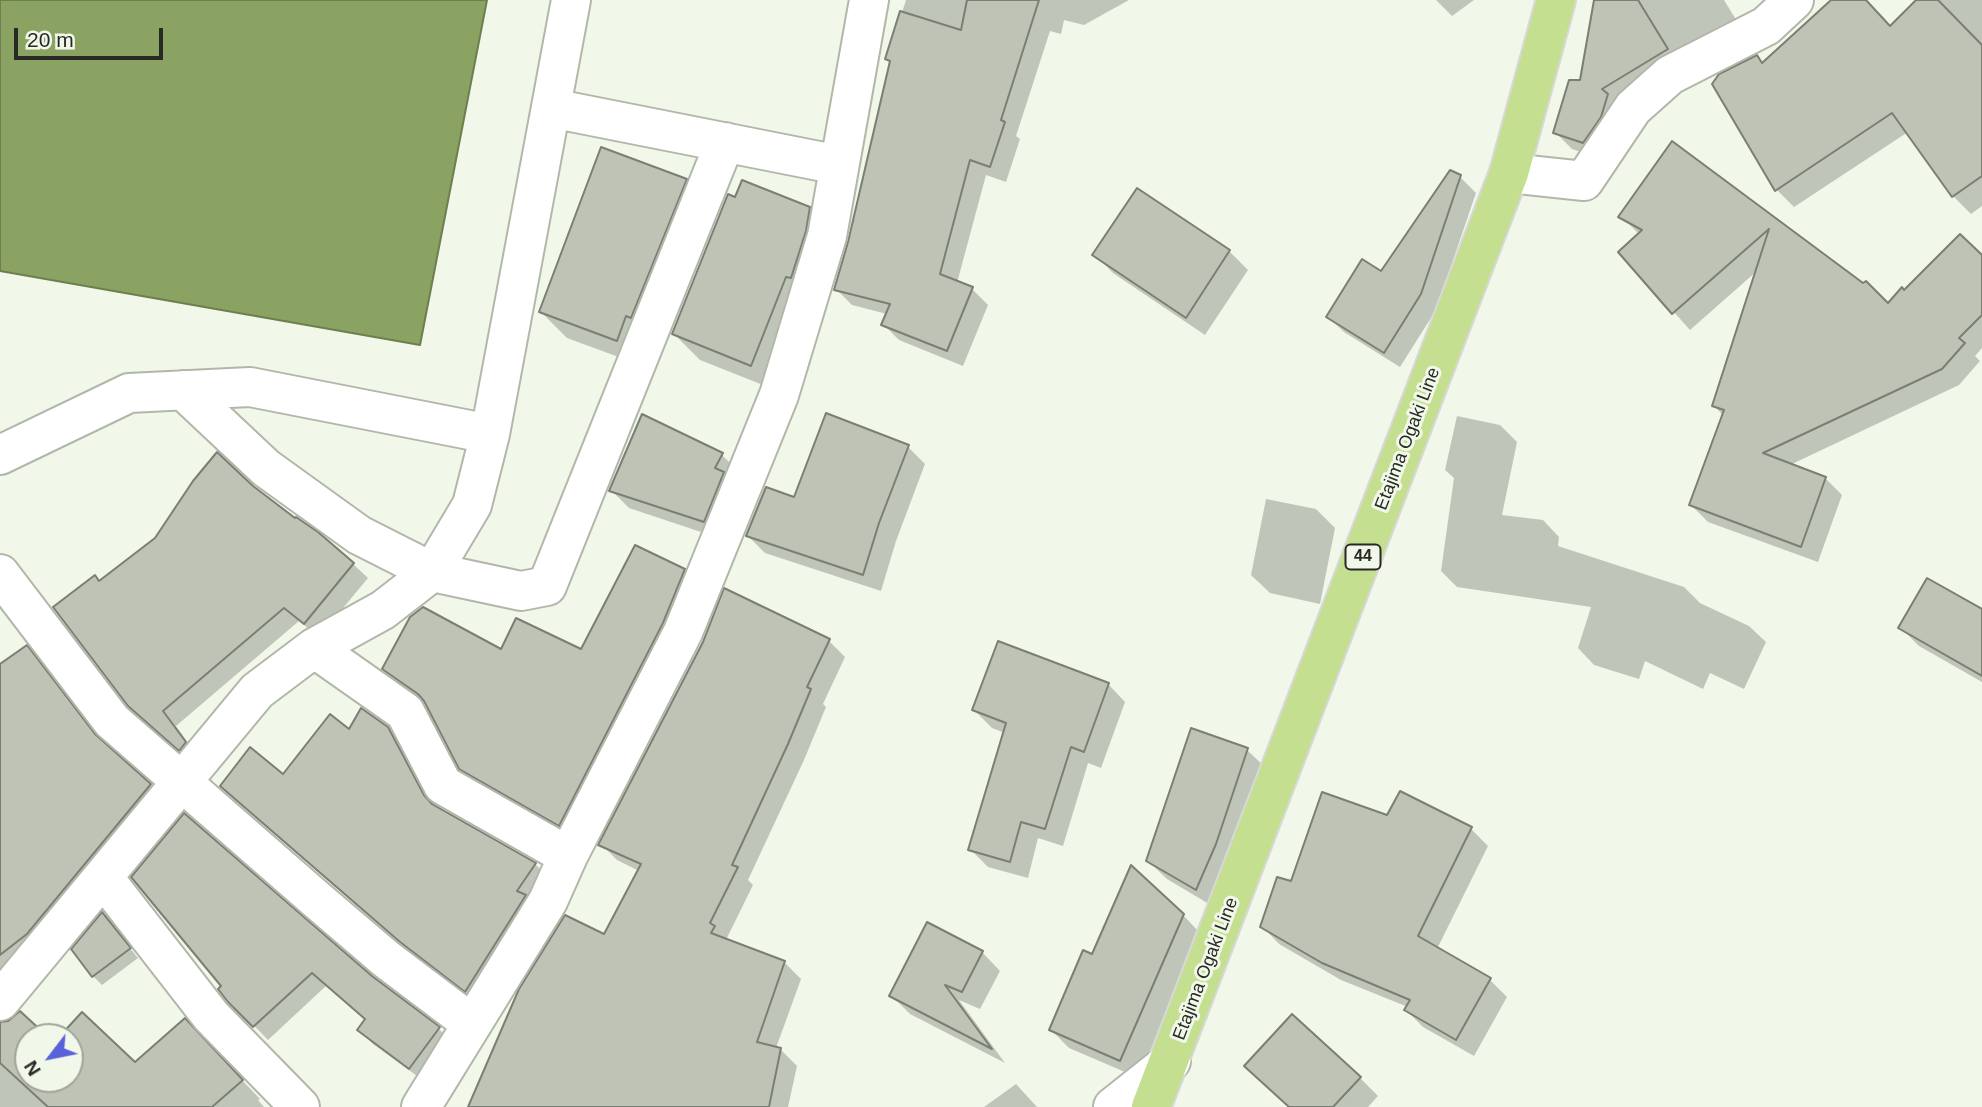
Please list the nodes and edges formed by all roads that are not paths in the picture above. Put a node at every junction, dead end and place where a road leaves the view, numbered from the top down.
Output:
1 (571, 0) edge
2 (869, 0) edge
3 (1556, 0) edge
4 (1794, 0) edge
5 (551, 108) junction
6 (725, 142) junction
7 (839, 165) junction
8 (1509, 173) junction
9 (183, 390) junction
10 (490, 434) junction
11 (0, 455) edge
12 (432, 572) junction
13 (0, 574) edge
14 (314, 648) junction
15 (183, 781) junction
16 (568, 856) junction
17 (103, 877) junction
18 (0, 1001) edge
19 (472, 1024) junction
20 (1171, 1061) junction
21 (300, 1107) edge
22 (421, 1107) edge
23 (1113, 1107) edge
24 (1152, 1107) edge

1 - 5 street
2 - 7 street
3 - 8 main road, Etajima Ogaki Line / 44
4 - 8 street
5 - 6 street
5 - 10 street
6 - 7 street
6 - 12 street
7 - 16 street
8 - 20 main road, Etajima Ogaki Line / 44
9 - 10 street
9 - 11 street
9 - 12 street
10 - 12 street
12 - 14 street
13 - 15 street
14 - 15 street
14 - 16 street
15 - 17 street
15 - 19 street
16 - 19 street
17 - 18 street
17 - 21 street
19 - 22 street
20 - 23 street
20 - 24 main road, Etajima Ogaki Line / 44

